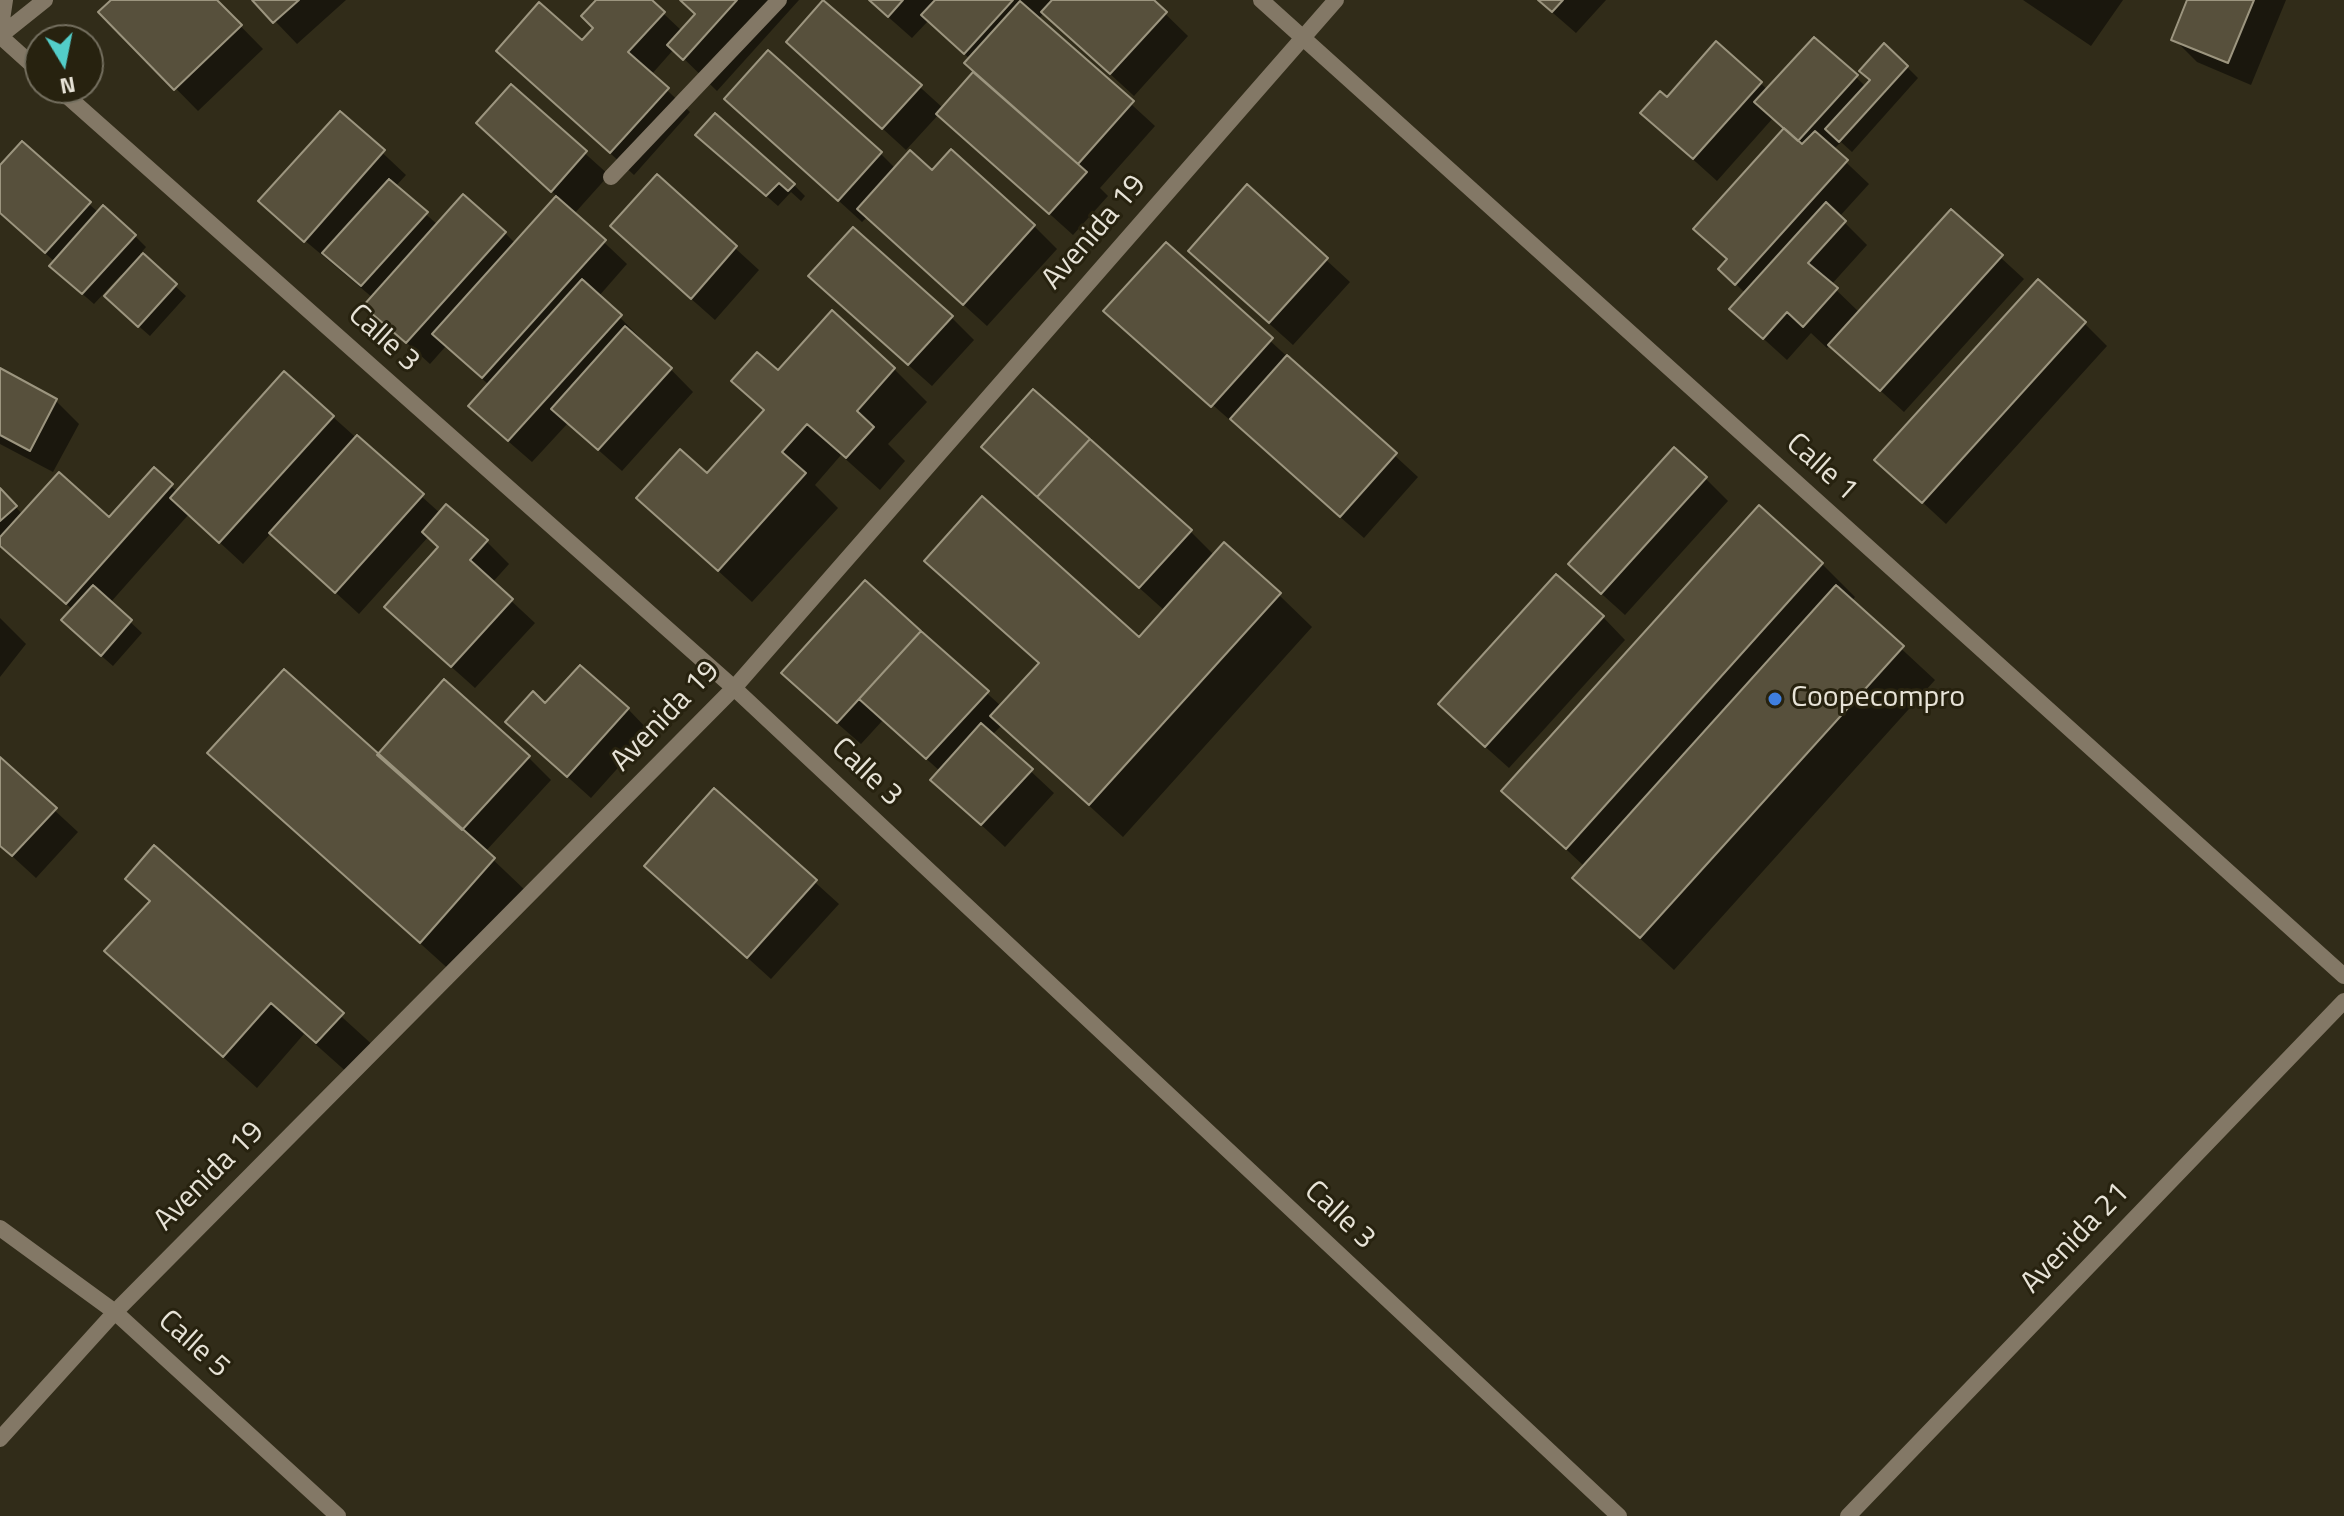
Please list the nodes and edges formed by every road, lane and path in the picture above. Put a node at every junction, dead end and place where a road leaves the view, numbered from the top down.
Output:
1 (5, 0) edge
2 (45, 0) edge
3 (779, 0) edge
4 (1261, 0) edge
5 (1336, 0) edge
6 (0, 35) edge
7 (1302, 39) junction
8 (24, 57) edge
9 (76, 104) edge
10 (611, 177) dead end
11 (734, 688) junction
12 (2344, 976) edge
13 (2344, 1001) edge
14 (0, 1228) edge
15 (115, 1312) junction
16 (0, 1439) edge
17 (338, 1516) edge
18 (1619, 1516) edge
19 (1848, 1516) edge

1 - 6 street
2 - 6 street
3 - 10 street
4 - 7 street, Calle 1
5 - 7 street, Avenida 19
6 - 8 street
7 - 11 street, Avenida 19
7 - 12 street, Calle 1
9 - 11 street, Calle 3
11 - 15 street, Avenida 19
11 - 18 street, Calle 3
13 - 19 street, Avenida 21
14 - 15 street, Calle 5
15 - 16 street, Avenida 19
15 - 17 street, Calle 5

